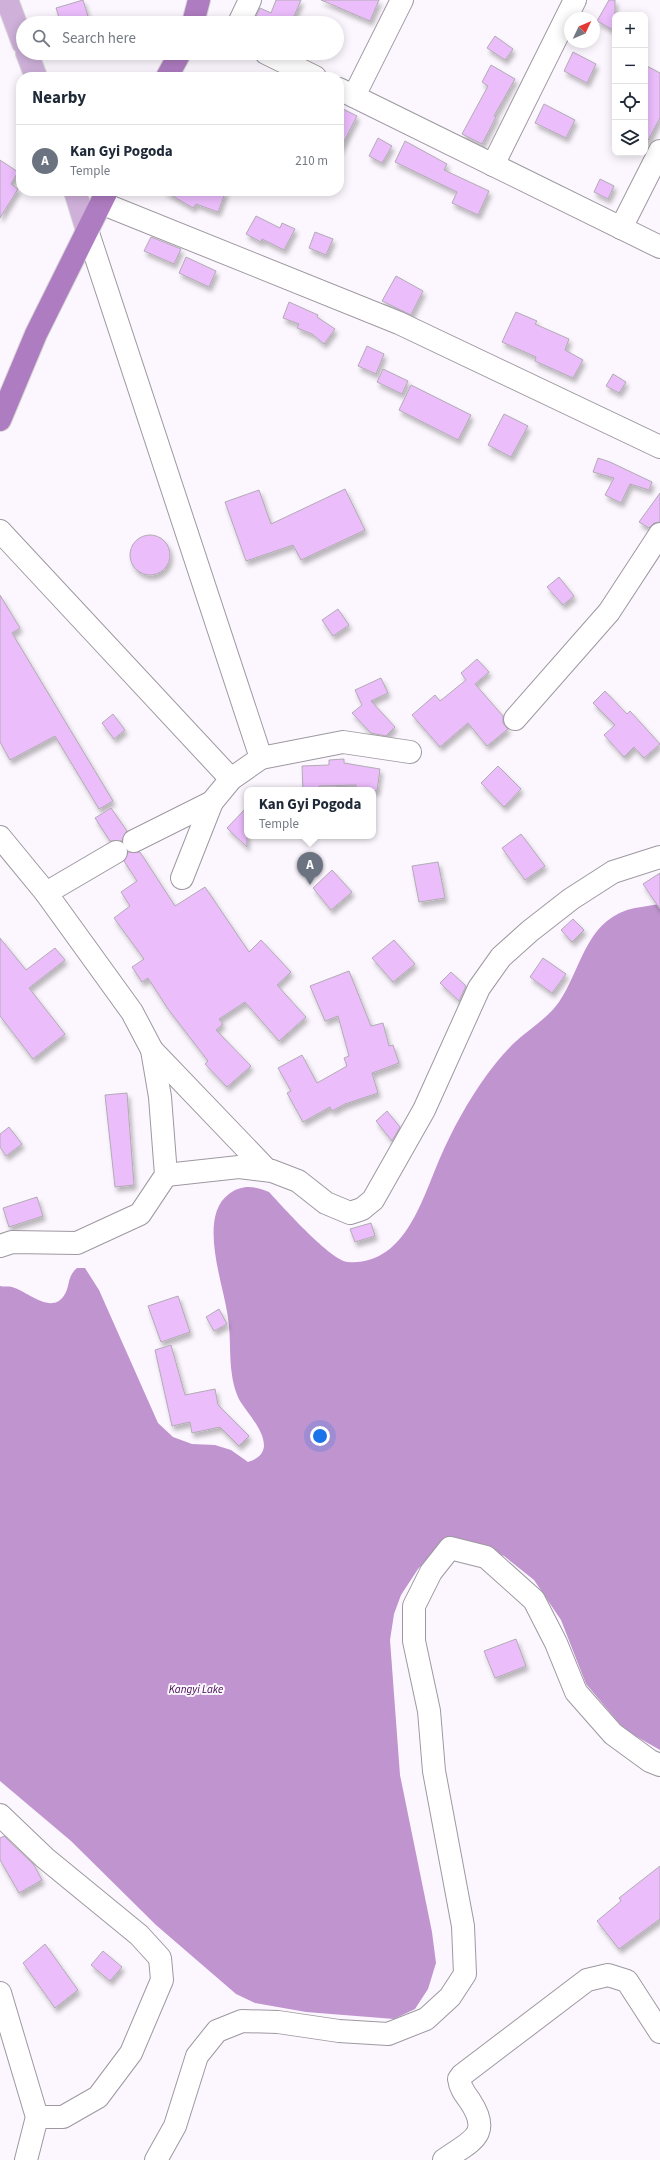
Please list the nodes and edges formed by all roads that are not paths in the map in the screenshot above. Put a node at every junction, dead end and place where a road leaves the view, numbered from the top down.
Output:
1 (7, 0) edge
2 (250, 0) edge
3 (402, 0) edge
4 (575, 0) edge
5 (242, 16) edge
6 (16, 24) edge
7 (30, 60) edge
8 (176, 60) edge
9 (280, 60) edge
10 (34, 72) edge
11 (170, 72) edge
12 (305, 72) edge
13 (347, 92) edge
14 (660, 151) edge
15 (493, 165) junction
16 (77, 196) edge
17 (104, 197) edge
18 (621, 228) junction
19 (87, 230) junction
20 (660, 247) edge
21 (0, 420) edge
22 (660, 447) edge
23 (0, 531) edge
24 (660, 534) edge
25 (515, 719) dead end
26 (410, 752) dead end
27 (261, 758) junction
28 (231, 780) junction
29 (212, 802) junction
30 (0, 837) edge
31 (134, 841) dead end
32 (116, 852) dead end
33 (660, 857) edge
34 (182, 878) dead end
35 (46, 893) junction
36 (152, 1050) junction
37 (267, 1170) junction
38 (166, 1175) junction
39 (0, 1246) edge
40 (660, 1765) edge
41 (0, 1815) edge
42 (0, 1993) edge
43 (660, 2032) edge
44 (37, 2117) junction
45 (26, 2160) edge
46 (156, 2160) edge
47 (444, 2160) edge

1 - 6 main road
2 - 5 street
3 - 13 street
4 - 15 street
7 - 10 main road
8 - 11 highway
9 - 12 street
13 - 15 street
14 - 18 street
15 - 18 street
16 - 19 main road
17 - 19 highway
17 - 22 street
18 - 20 street
19 - 21 highway
19 - 27 street
23 - 28 street
24 - 25 street
26 - 27 street
27 - 28 street
28 - 29 street
29 - 31 street
29 - 34 street
30 - 35 street
32 - 35 street
33 - 37 street
35 - 36 street
36 - 37 street
36 - 38 street
37 - 38 street
38 - 39 street
40 - 46 street
41 - 44 street
42 - 44 street
43 - 47 street
44 - 45 street

